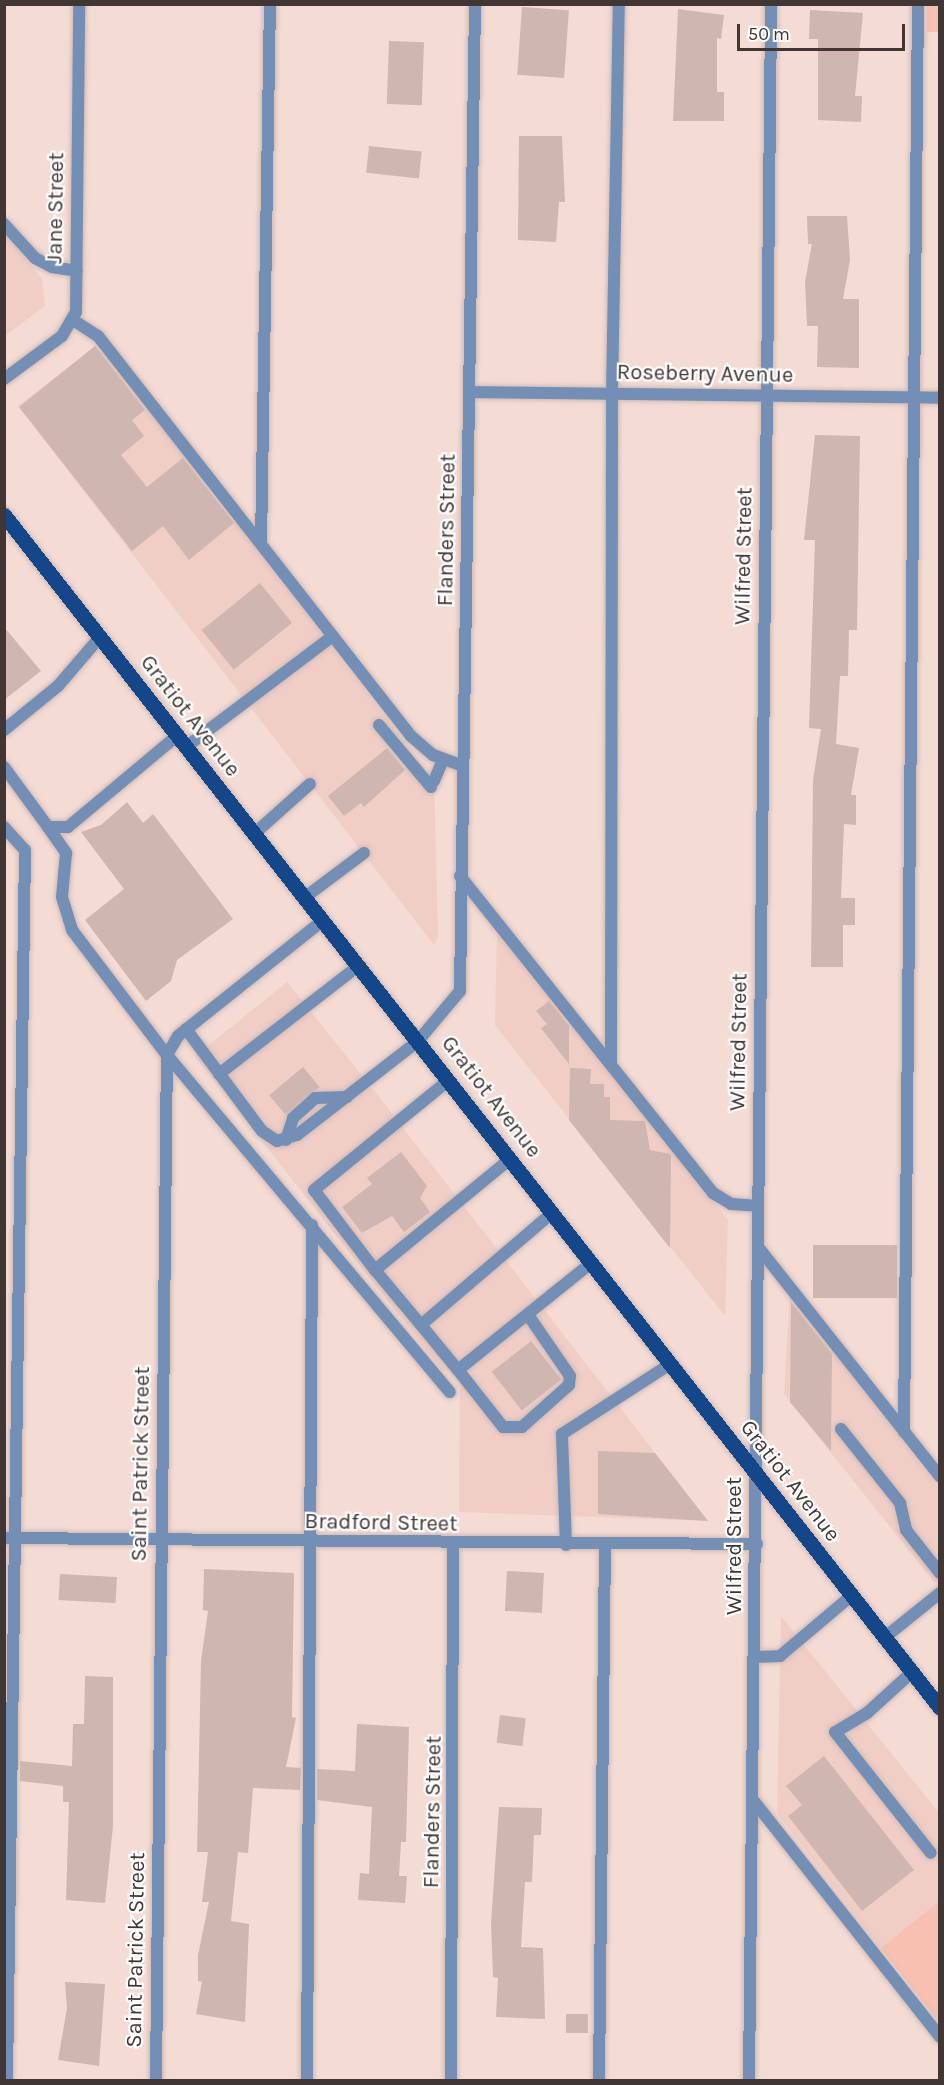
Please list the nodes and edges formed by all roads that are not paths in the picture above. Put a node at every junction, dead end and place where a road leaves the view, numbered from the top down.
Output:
1 (79, 4) edge
2 (270, 4) edge
3 (475, 4) edge
4 (620, 4) edge
5 (771, 4) edge
6 (918, 4) edge
7 (4, 224) edge
8 (77, 271) junction
9 (73, 320) junction
10 (4, 379) edge
11 (470, 392) junction
12 (612, 393) junction
13 (767, 396) junction
14 (914, 397) junction
15 (939, 398) edge
16 (4, 515) edge
17 (261, 544) junction
18 (333, 636) junction
19 (100, 637) junction
20 (386, 718) junction
21 (4, 730) edge
22 (182, 742) junction
23 (443, 760) junction
24 (463, 766) junction
25 (4, 767) edge
26 (310, 784) dead end
27 (4, 826) edge
28 (48, 827) junction
29 (254, 834) junction
30 (364, 853) dead end
31 (460, 876) junction
32 (304, 898) junction
33 (322, 921) junction
34 (358, 966) junction
35 (186, 1029) junction
36 (418, 1041) junction
37 (167, 1054) junction
38 (611, 1062) junction
39 (219, 1074) junction
40 (448, 1080) junction
41 (347, 1097) junction
42 (286, 1140) junction
43 (510, 1159) junction
44 (758, 1206) junction
45 (552, 1213) junction
46 (312, 1225) junction
47 (758, 1247) junction
48 (591, 1263) junction
49 (375, 1270) junction
50 (528, 1315) junction
51 (421, 1325) junction
52 (670, 1364) junction
53 (458, 1370) junction
54 (450, 1392) dead end
55 (841, 1429) dead end
56 (904, 1432) junction
57 (756, 1474) junction
58 (939, 1477) edge
59 (9, 1538) edge
60 (161, 1540) junction
61 (311, 1543) junction
62 (757, 1544) junction
63 (453, 1545) junction
64 (566, 1545) junction
65 (605, 1545) junction
66 (939, 1573) edge
67 (939, 1593) edge
68 (851, 1596) junction
69 (884, 1638) junction
70 (755, 1657) junction
71 (911, 1672) junction
72 (939, 1708) edge
73 (753, 1800) junction
74 (931, 1852) dead end
75 (939, 2037) edge
76 (7, 2080) edge
77 (156, 2080) edge
78 (307, 2080) edge
79 (451, 2080) edge
80 (599, 2080) edge
81 (749, 2080) edge

1 - 8 street, Jane Street
2 - 17 street
3 - 11 street, Flanders Street
4 - 12 street
5 - 13 street, Wilfred Street
6 - 14 street
7 - 8 street
8 - 9 street, Jane Street
9 - 10 street
9 - 17 street
11 - 12 street, Roseberry Avenue
11 - 24 street, Flanders Street
12 - 13 street, Roseberry Avenue
12 - 38 street
13 - 14 street, Roseberry Avenue
13 - 44 street, Wilfred Street
14 - 15 street, Roseberry Avenue
14 - 56 street
16 - 19 main road, Gratiot Avenue
17 - 18 street
18 - 20 street
18 - 22 street
19 - 21 street
19 - 22 main road, Gratiot Avenue
20 - 23 street
20 - 23 street
22 - 28 street
22 - 29 main road, Gratiot Avenue
23 - 24 street
24 - 31 street, Flanders Street
25 - 28 street
26 - 29 street
27 - 59 street
28 - 37 street
29 - 32 main road, Gratiot Avenue
30 - 32 street
31 - 36 street, Flanders Street
31 - 38 street
32 - 33 main road, Gratiot Avenue
33 - 34 main road, Gratiot Avenue
33 - 35 street
34 - 36 main road, Gratiot Avenue
34 - 39 street
35 - 37 street
35 - 39 street
36 - 40 main road, Gratiot Avenue
36 - 41 street, Flanders Street
37 - 46 street
37 - 60 street, Saint Patrick Street
38 - 44 street
39 - 42 street
40 - 43 main road, Gratiot Avenue
40 - 49 street
41 - 42 street, Flanders Street
41 - 42 street
43 - 45 main road, Gratiot Avenue
43 - 49 street
44 - 47 street, Wilfred Street
45 - 48 main road, Gratiot Avenue
45 - 51 street
46 - 54 street
46 - 61 street
47 - 56 street
47 - 57 street, Wilfred Street
48 - 50 street
48 - 52 main road, Gratiot Avenue
49 - 51 street
50 - 53 street
50 - 53 street
51 - 53 street
52 - 57 main road, Gratiot Avenue
52 - 64 street
55 - 66 street
56 - 58 street
57 - 62 street, Wilfred Street
57 - 68 main road, Gratiot Avenue
59 - 60 street, Bradford Street
59 - 76 street
60 - 61 street, Bradford Street
60 - 77 street, Saint Patrick Street
61 - 63 street, Bradford Street
61 - 78 street
62 - 65 street, Bradford Street
62 - 70 street, Wilfred Street
63 - 64 street, Bradford Street
63 - 79 street, Flanders Street
64 - 65 street, Bradford Street
65 - 80 street
67 - 69 street
68 - 69 main road, Gratiot Avenue
68 - 70 street
69 - 71 main road, Gratiot Avenue
70 - 73 street, Wilfred Street
71 - 72 main road, Gratiot Avenue
71 - 74 street
73 - 75 street
73 - 81 street, Wilfred Street

